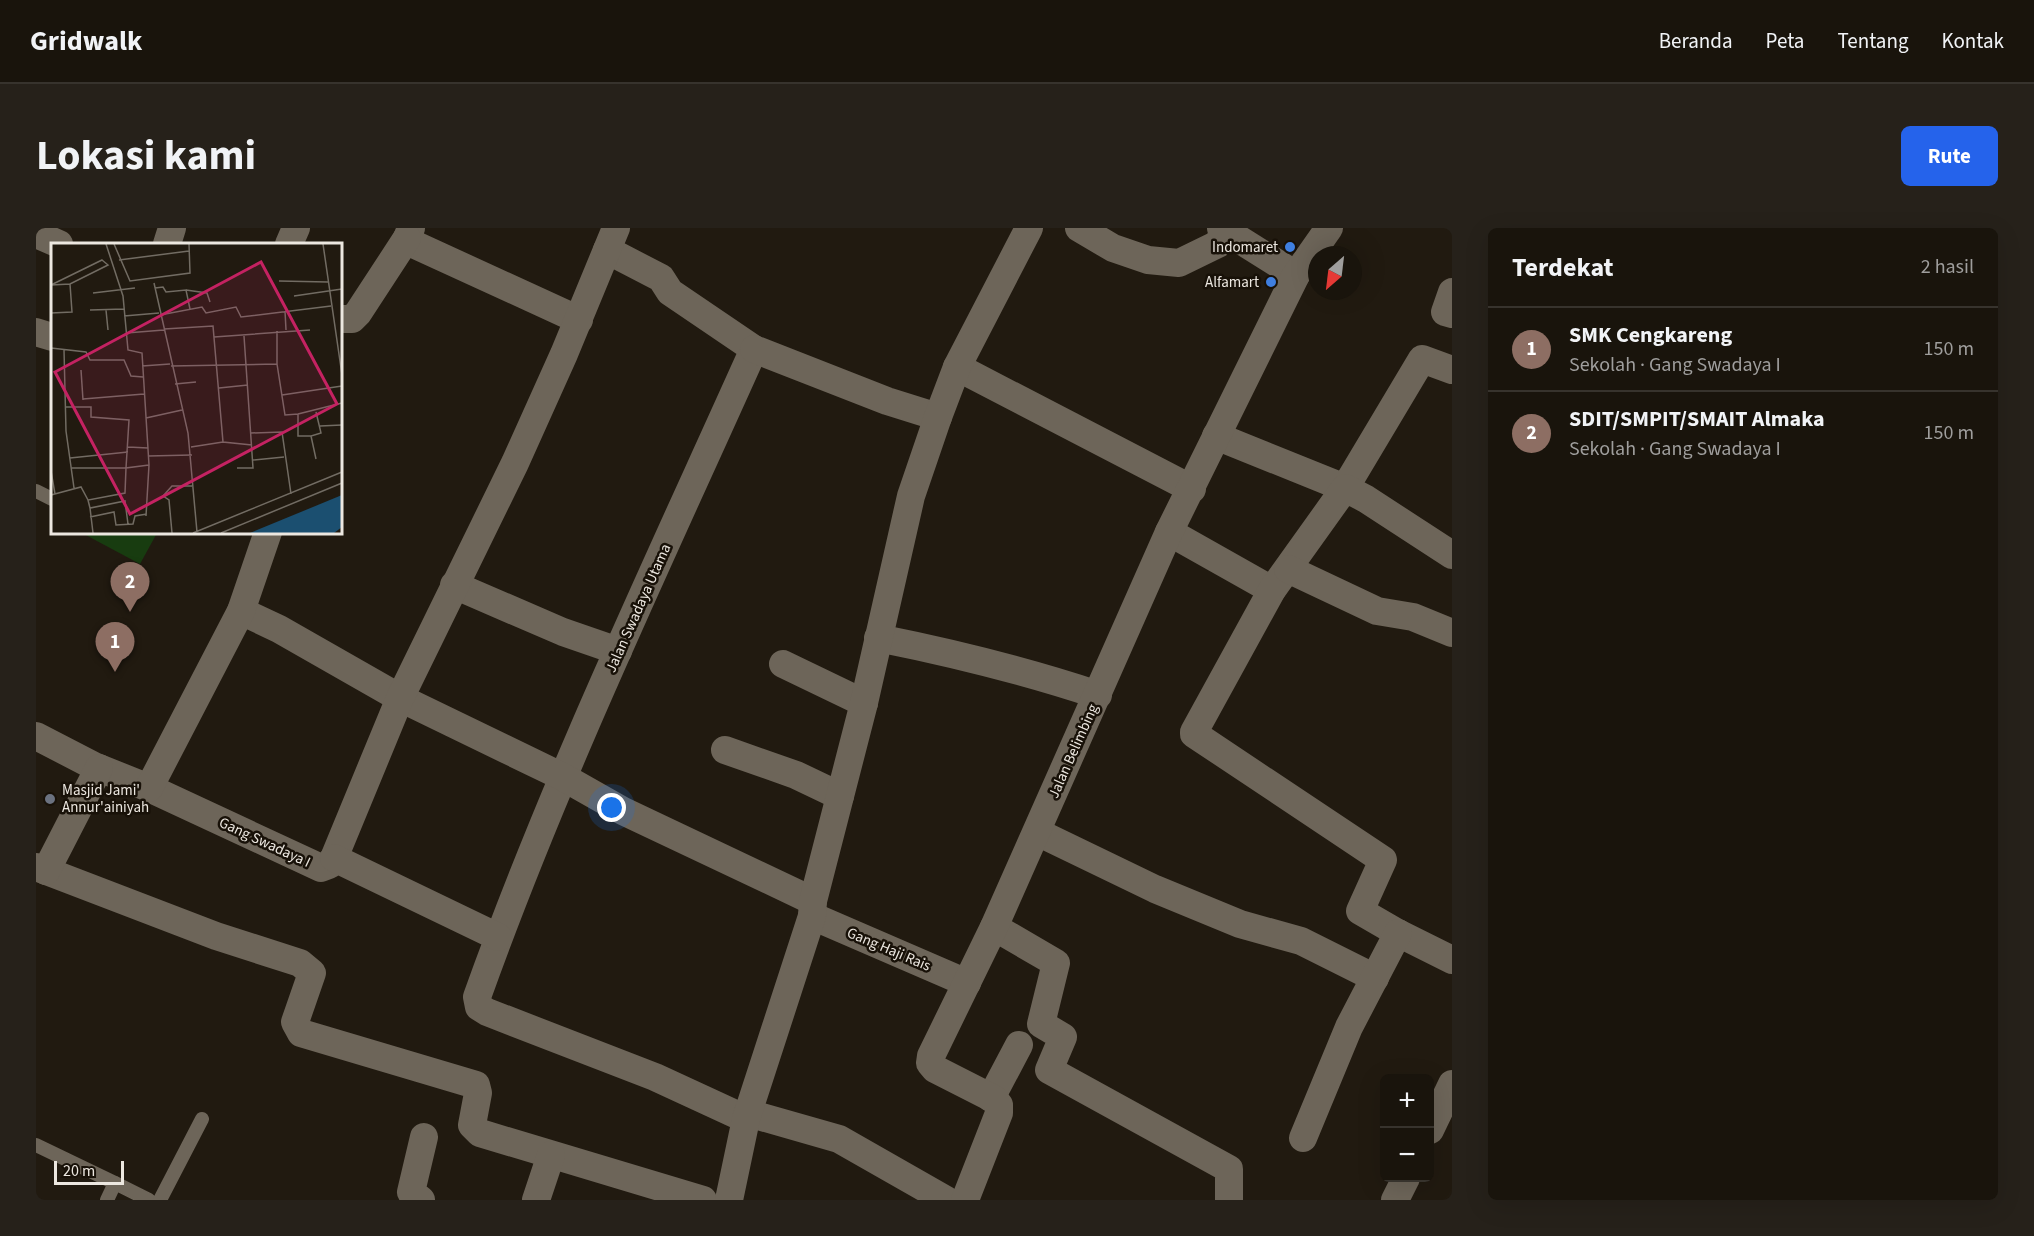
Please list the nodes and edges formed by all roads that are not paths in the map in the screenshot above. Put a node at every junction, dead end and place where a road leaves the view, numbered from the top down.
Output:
1 (172, 228) edge
2 (296, 228) edge
3 (1029, 228) edge
4 (1080, 228) edge
5 (1329, 228) edge
6 (1223, 230) edge
7 (409, 233) edge
8 (36, 234) edge
9 (612, 239) edge
10 (57, 243) edge
11 (167, 243) edge
12 (290, 243) edge
13 (1296, 275) junction
14 (1452, 292) edge
15 (1452, 314) edge
16 (342, 319) edge
17 (579, 320) junction
18 (36, 332) edge
19 (51, 337) edge
20 (754, 349) junction
21 (957, 368) junction
22 (1452, 370) edge
23 (938, 417) junction
24 (1216, 436) junction
25 (1345, 488) junction
26 (1192, 489) junction
27 (36, 491) edge
28 (51, 498) edge
29 (1169, 532) junction
30 (267, 534) edge
31 (1452, 555) edge
32 (1280, 579) junction
33 (454, 585) junction
34 (241, 611) junction
35 (1452, 633) edge
36 (878, 638) junction
37 (618, 651) junction
38 (783, 664) dead end
39 (1098, 695) junction
40 (400, 698) junction
41 (864, 703) junction
42 (36, 736) edge
43 (725, 750) dead end
44 (99, 768) junction
45 (563, 777) junction
46 (149, 788) junction
47 (840, 796) junction
48 (1037, 832) junction
49 (334, 858) junction
50 (41, 869) edge
51 (812, 908) junction
52 (994, 927) junction
53 (1398, 933) junction
54 (498, 937) junction
55 (1452, 960) edge
56 (1375, 978) junction
57 (967, 983) junction
58 (1019, 1045) dead end
59 (1452, 1084) edge
60 (991, 1098) junction
61 (747, 1116) junction
62 (202, 1119) dead end
63 (1431, 1128) edge
64 (424, 1137) dead end
65 (1303, 1138) dead end
66 (36, 1145) edge
67 (551, 1155) junction
68 (1404, 1182) edge
69 (115, 1183) junction
70 (106, 1200) edge
71 (148, 1200) edge
72 (159, 1200) edge
73 (421, 1200) edge
74 (536, 1200) edge
75 (703, 1200) edge
76 (729, 1200) edge
77 (946, 1200) edge
78 (965, 1200) edge
79 (1229, 1200) edge
80 (1395, 1200) edge

1 - 11 street
2 - 12 street
3 - 21 street
4 - 6 street
5 - 13 street, Jalan Belimbing
6 - 13 street
7 - 16 street
7 - 17 street
8 - 10 street
9 - 17 street
9 - 20 street
13 - 24 street, Jalan Belimbing
14 - 15 street
17 - 33 street
18 - 19 street
20 - 23 street
20 - 37 street, Jalan Swadaya Utama
21 - 23 street
21 - 26 street
22 - 25 street
23 - 36 street
24 - 25 street
24 - 26 street, Jalan Belimbing
25 - 31 street
25 - 32 street
26 - 29 street, Jalan Belimbing
27 - 28 lane
29 - 32 street
29 - 39 street, Jalan Belimbing
30 - 34 street
32 - 35 street
32 - 53 street
33 - 37 street
33 - 40 street
34 - 40 street, Gang Haji Rais
34 - 46 street
36 - 39 street
36 - 41 street
37 - 45 street, Jalan Swadaya Utama
38 - 41 street
39 - 48 street, Jalan Belimbing
40 - 45 street, Gang Haji Rais
40 - 49 street, Gang Swadaya I
41 - 47 street
42 - 44 street, Gang Swadaya I
43 - 47 street
44 - 46 street, Gang Swadaya I
44 - 50 street
45 - 51 street, Gang Haji Rais
45 - 54 street, Jalan Swadaya Utama
46 - 49 street, Gang Swadaya I
47 - 51 street
48 - 52 street, Jalan Belimbing
48 - 56 street
49 - 54 street
50 - 67 street
51 - 57 street, Gang Haji Rais
51 - 61 street
52 - 57 street, Jalan Belimbing
52 - 79 street
53 - 55 street
53 - 56 street
54 - 61 street, Jalan Swadaya Utama
56 - 65 street
57 - 60 street, Jalan Belimbing
58 - 60 street
59 - 63 street
60 - 78 street
61 - 76 street
61 - 77 street
62 - 72 lane
64 - 73 street
66 - 69 lane
67 - 74 street
67 - 75 street
68 - 80 street
69 - 70 lane
69 - 71 lane

